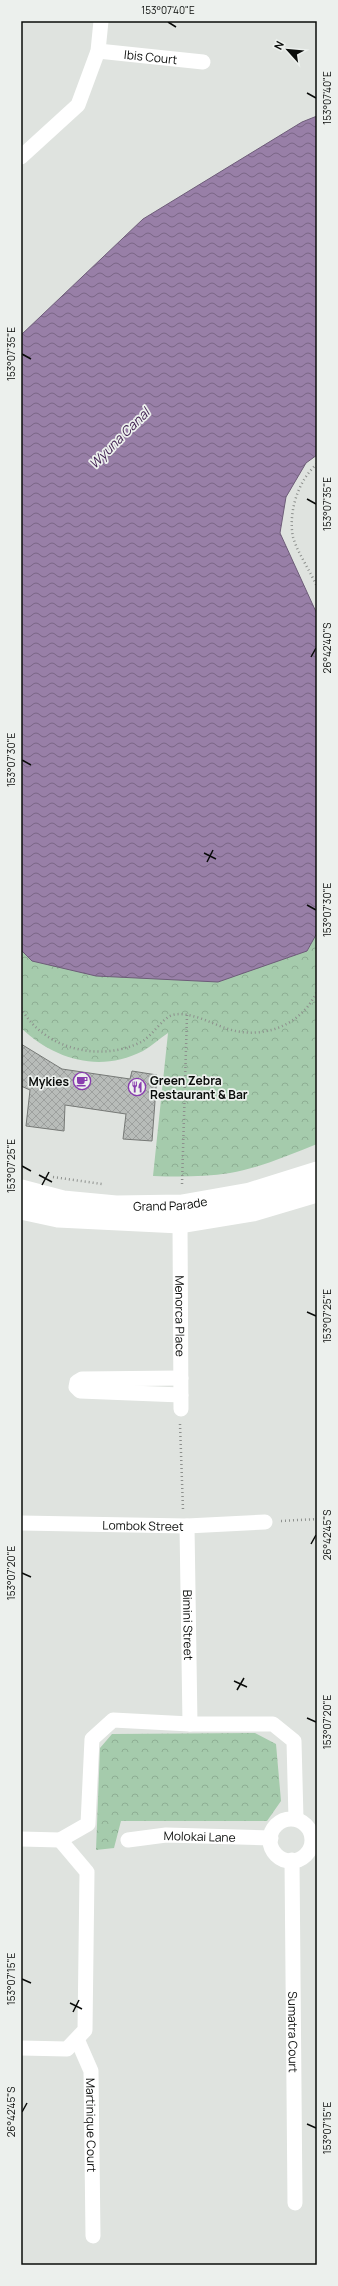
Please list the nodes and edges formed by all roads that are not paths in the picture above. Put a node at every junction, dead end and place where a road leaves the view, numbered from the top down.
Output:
1 (101, 21) edge
2 (98, 51) junction
3 (203, 62) dead end
4 (21, 158) edge
5 (317, 1172) edge
6 (21, 1190) edge
7 (317, 1192) edge
8 (21, 1210) edge
9 (180, 1223) junction
10 (181, 1378) junction
11 (265, 1522) road end
12 (21, 1523) edge
13 (187, 1526) junction
14 (190, 1724) junction
15 (296, 1819) junction
16 (271, 1838) junction
17 (21, 1839) edge
18 (60, 1840) junction
19 (128, 1840) dead end
20 (315, 1841) edge
21 (292, 1860) junction
22 (77, 2039) junction
23 (21, 2048) edge
24 (295, 2203) dead end
25 (93, 2236) dead end

1 - 2 street
2 - 3 street, Ibis Court
2 - 4 street
5 - 6 street, Grand Parade
7 - 9 street, Grand Parade
8 - 9 street, Grand Parade
9 - 10 street, Menorca Place
10 - 10 street, Menorca Place
11 - 13 street, Lombok Street
12 - 13 street, Lombok Street
13 - 14 street, Bimini Street
14 - 15 street
14 - 18 street
15 - 16 street
15 - 20 street
16 - 19 street, Molokai Lane
16 - 21 street
17 - 18 street
18 - 22 street
20 - 21 street
21 - 24 street, Sumatra Court
22 - 23 street
22 - 25 street, Martinique Court

